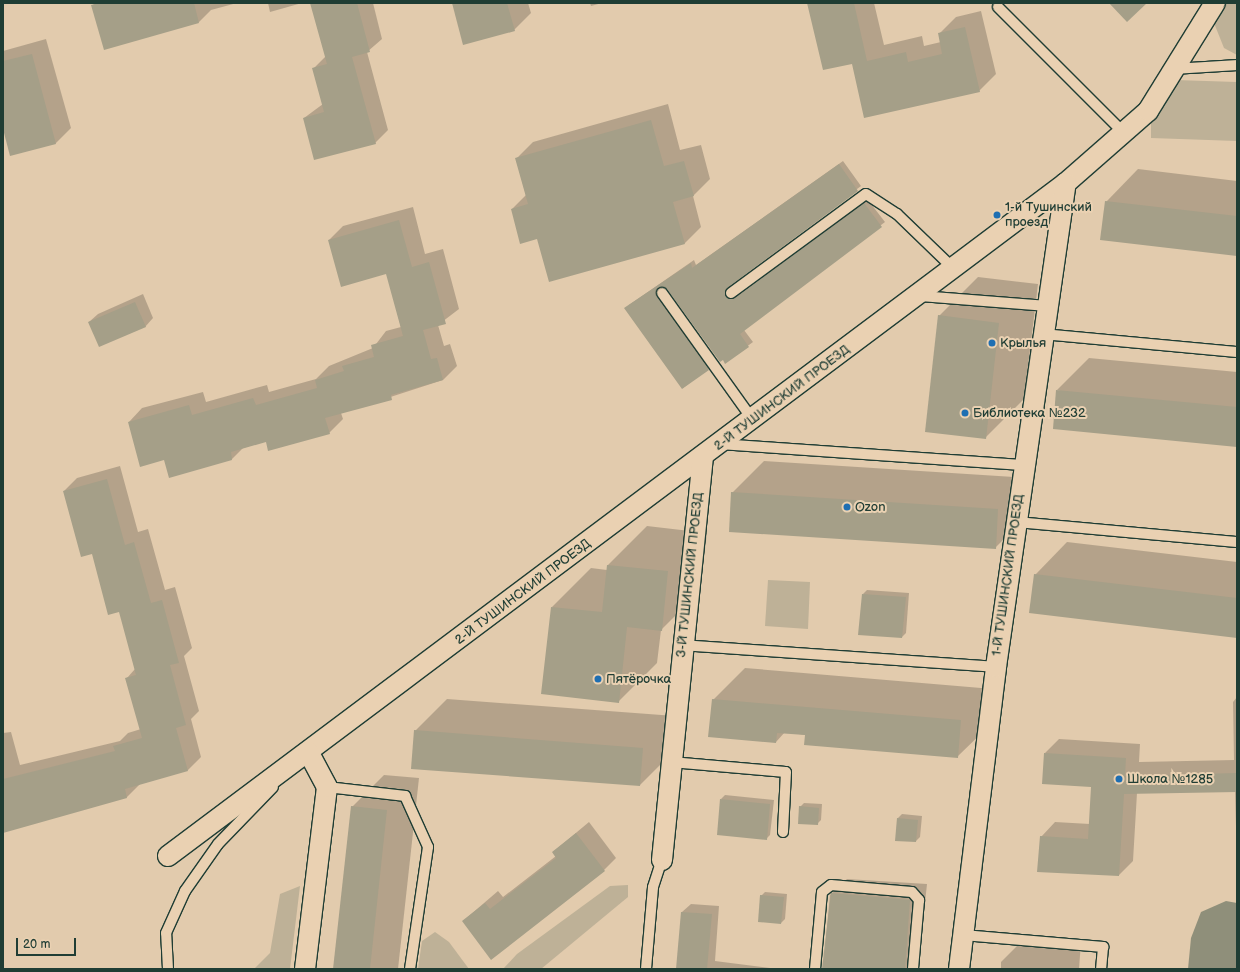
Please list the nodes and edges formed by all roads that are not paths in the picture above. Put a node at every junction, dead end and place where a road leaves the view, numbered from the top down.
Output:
1 (1215, 3) edge
2 (998, 6) dead end
3 (1237, 65) edge
4 (1174, 69) junction
5 (1123, 132) junction
6 (1066, 183) junction
7 (953, 268) junction
8 (662, 293) dead end
9 (731, 293) dead end
10 (917, 296) junction
11 (1046, 306) junction
12 (1042, 334) junction
13 (1237, 352) edge
14 (753, 420) junction
15 (721, 444) junction
16 (703, 458) junction
17 (1024, 465) junction
18 (1016, 522) junction
19 (1237, 542) edge
20 (682, 644) junction
21 (996, 667) junction
22 (308, 752) junction
23 (671, 762) junction
24 (326, 787) junction
25 (782, 832) dead end
26 (168, 856) dead end
27 (662, 860) joint
28 (963, 935) junction
29 (168, 969) edge
30 (305, 969) edge
31 (410, 969) edge
32 (646, 969) edge
33 (815, 969) edge
34 (913, 969) edge
35 (959, 969) edge
36 (1101, 969) edge

1 - 4 street, 2-Й ТУШИНСКИЙ ПРОЕЗД
2 - 5 lane
3 - 4 lane
4 - 5 street, 2-Й ТУШИНСКИЙ ПРОЕЗД
5 - 6 street, 2-Й ТУШИНСКИЙ ПРОЕЗД
6 - 7 street, 2-Й ТУШИНСКИЙ ПРОЕЗД
6 - 11 street, 1-Й ТУШИНСКИЙ ПРОЕЗД
7 - 9 lane
7 - 10 street, 2-Й ТУШИНСКИЙ ПРОЕЗД
8 - 14 lane
10 - 11 lane
10 - 14 street, 2-Й ТУШИНСКИЙ ПРОЕЗД
11 - 12 street, 1-Й ТУШИНСКИЙ ПРОЕЗД
12 - 13 lane
12 - 17 street, 1-Й ТУШИНСКИЙ ПРОЕЗД
14 - 15 street, 2-Й ТУШИНСКИЙ ПРОЕЗД
15 - 16 street, 2-Й ТУШИНСКИЙ ПРОЕЗД
15 - 17 lane
16 - 20 street, 3-Й ТУШИНСКИЙ ПРОЕЗД
16 - 22 street, 2-Й ТУШИНСКИЙ ПРОЕЗД
17 - 18 street, 1-Й ТУШИНСКИЙ ПРОЕЗД
18 - 19 lane
18 - 21 street, 1-Й ТУШИНСКИЙ ПРОЕЗД
20 - 21 lane
20 - 23 street, 3-Й ТУШИНСКИЙ ПРОЕЗД
21 - 28 street, 1-Й ТУШИНСКИЙ ПРОЕЗД
22 - 24 street
22 - 26 street, 2-Й ТУШИНСКИЙ ПРОЕЗД
22 - 29 lane
23 - 25 lane
23 - 27 street, 3-Й ТУШИНСКИЙ ПРОЕЗД
24 - 30 street
24 - 31 lane
27 - 32 lane
28 - 35 street, 1-Й ТУШИНСКИЙ ПРОЕЗД
28 - 36 lane
33 - 34 lane

